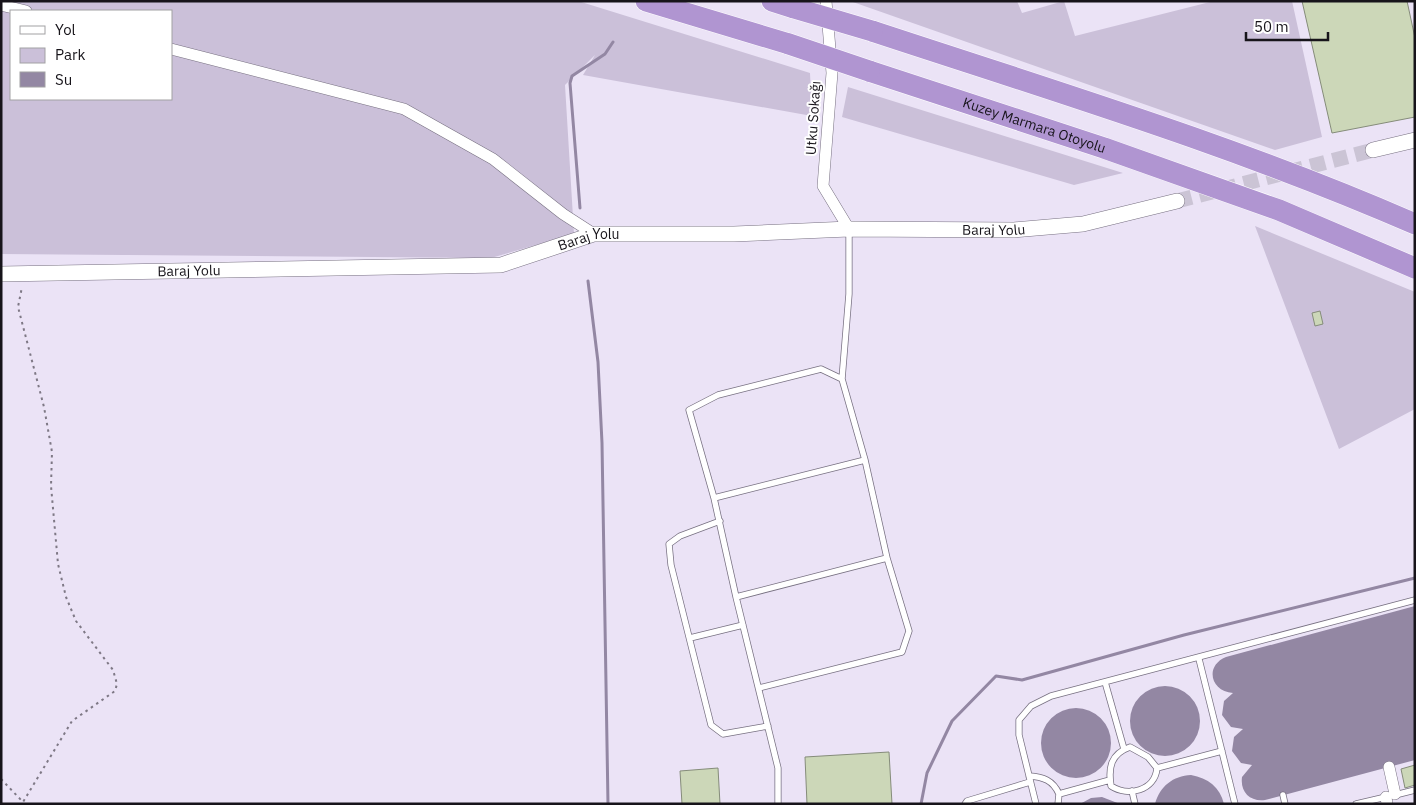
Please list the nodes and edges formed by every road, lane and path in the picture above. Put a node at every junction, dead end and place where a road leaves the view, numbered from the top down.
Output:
1 (646, 1) edge
2 (772, 1) edge
3 (826, 1) edge
4 (1, 5) edge
5 (22, 10) edge
6 (172, 49) edge
7 (1415, 140) edge
8 (1374, 150) tunnel mouth
9 (1177, 201) tunnel mouth
10 (1415, 224) edge
11 (849, 229) junction
12 (594, 234) junction
13 (1415, 268) edge
14 (24, 273) junction
15 (1, 274) edge
16 (842, 379) junction
17 (866, 460) junction
18 (714, 498) junction
19 (720, 522) junction
20 (887, 558) junction
21 (736, 597) junction
22 (1415, 600) edge
23 (743, 625) junction
24 (690, 638) junction
25 (1198, 659) junction
26 (1105, 682) junction
27 (759, 688) junction
28 (768, 726) junction
29 (1124, 749) junction
30 (1222, 751) junction
31 (1389, 767) dead end
32 (1158, 768) junction
33 (1, 779) edge
34 (1030, 779) junction
35 (1110, 780) junction
36 (1415, 790) edge
37 (1132, 791) junction
38 (1059, 794) junction
39 (1283, 795) dead end
40 (1389, 798) edge
41 (778, 804) edge
42 (965, 804) edge
43 (1036, 804) edge
44 (1058, 804) edge
45 (1135, 804) edge
46 (1235, 804) edge
47 (1285, 804) edge
48 (1356, 804) edge

1 - 13 highway, Kuzey Marmara Otoyolu, bridge
2 - 10 highway, bridge
3 - 11 street, Utku Sokağı
4 - 5 street
6 - 12 street
7 - 8 street
9 - 11 street, Baraj Yolu
11 - 12 street, Baraj Yolu
11 - 16 lane
12 - 14 street, Baraj Yolu
14 - 15 street, Baraj Yolu
14 - 33 path
16 - 17 lane
16 - 18 lane
17 - 18 lane
17 - 20 lane
18 - 19 lane
19 - 21 lane
19 - 24 lane
20 - 21 lane
20 - 27 lane
21 - 23 lane
22 - 25 lane
23 - 24 lane
23 - 27 lane
24 - 28 lane
25 - 26 lane
25 - 30 lane
26 - 29 lane
26 - 34 lane
27 - 28 lane
28 - 41 lane
29 - 32 lane
29 - 35 lane
30 - 32 lane
30 - 46 lane
31 - 40 street
32 - 37 lane
34 - 38 lane
34 - 42 lane
34 - 43 lane
35 - 37 lane
35 - 38 lane
36 - 40 lane
37 - 45 lane
38 - 44 lane
39 - 47 lane
40 - 48 lane

